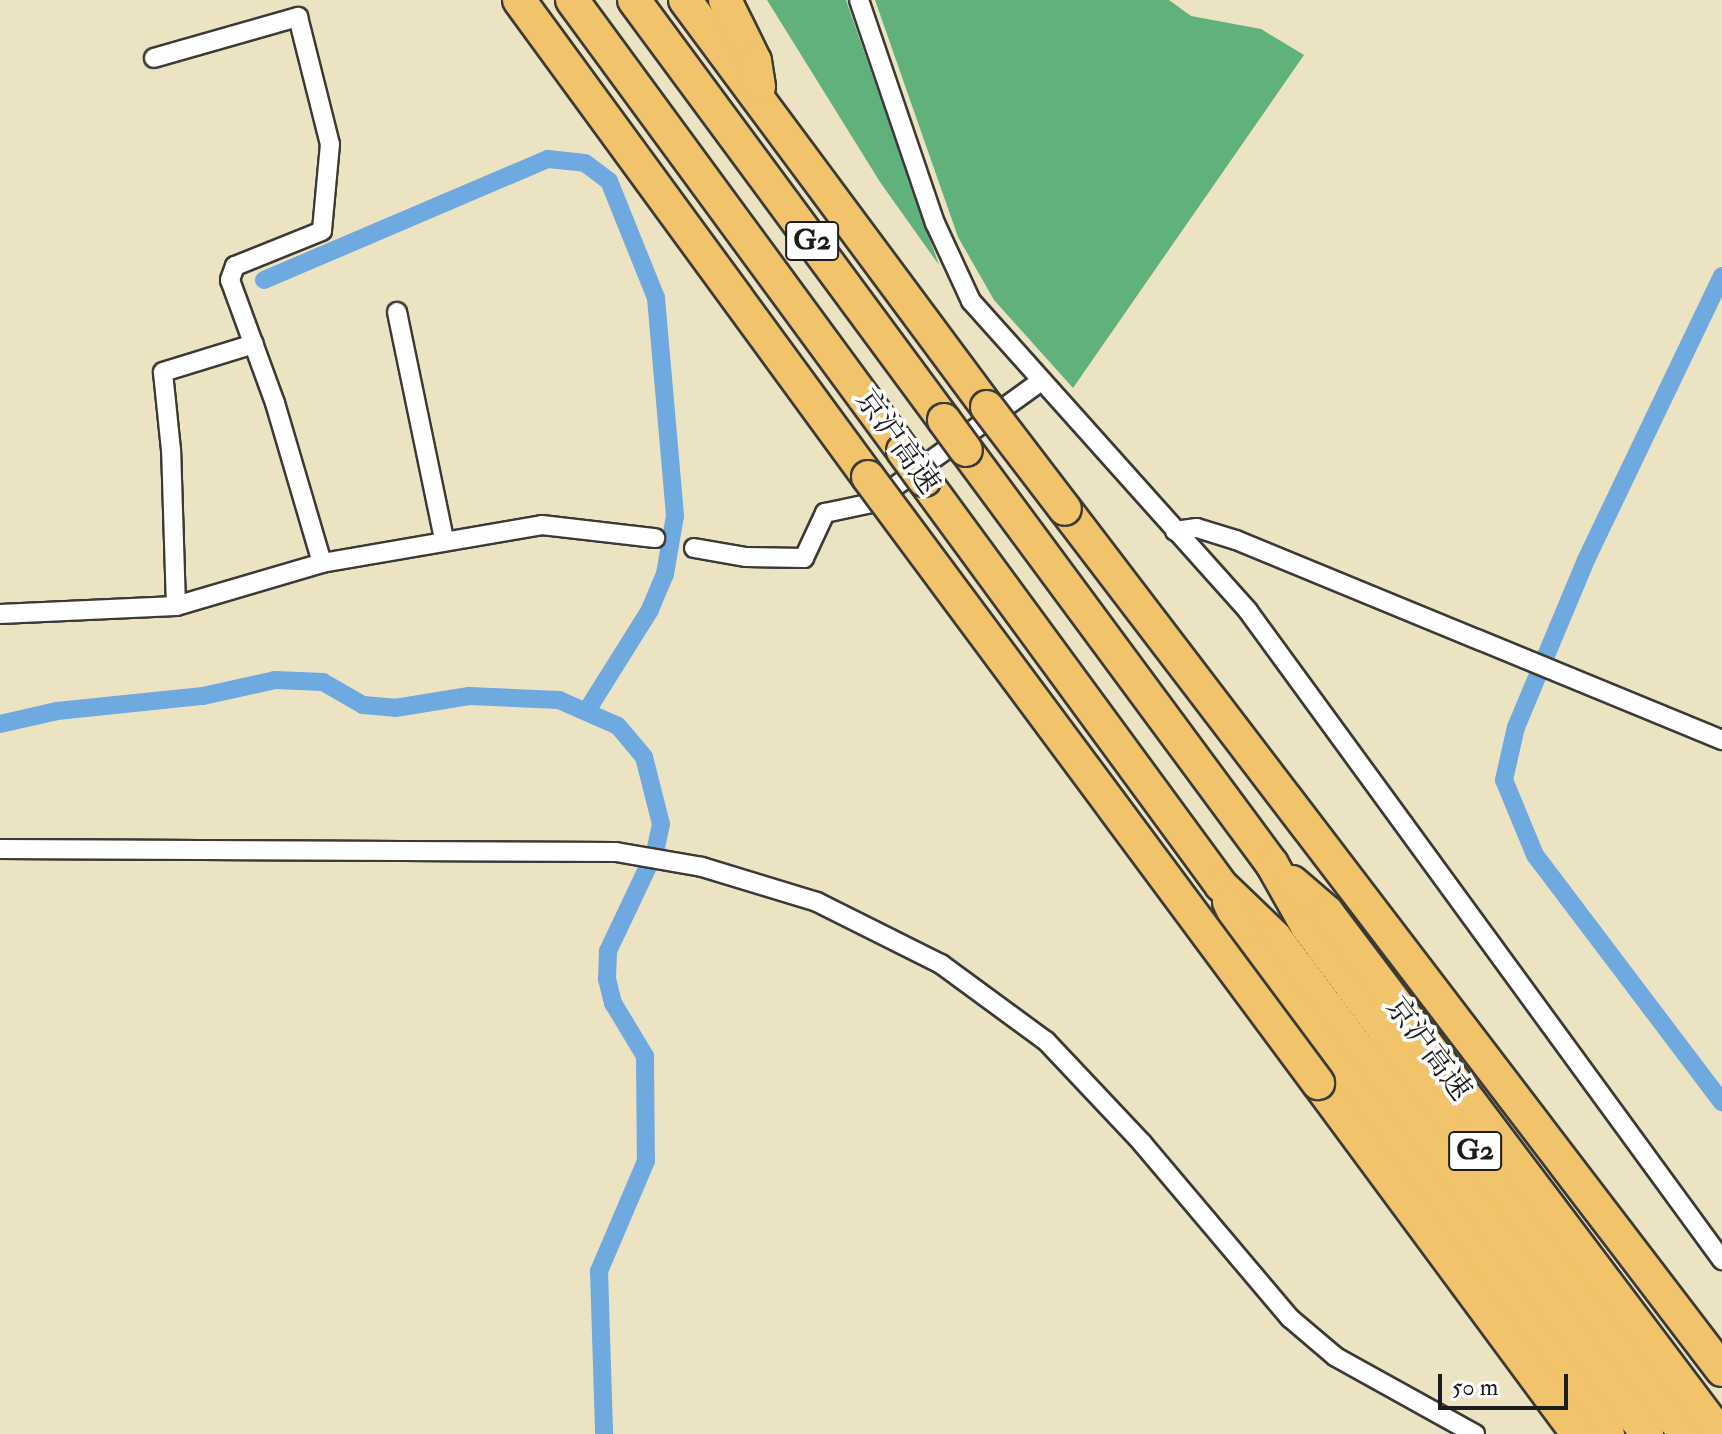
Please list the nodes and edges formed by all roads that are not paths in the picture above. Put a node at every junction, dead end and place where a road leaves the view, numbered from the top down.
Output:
1 (519, 0) edge
2 (634, 0) edge
3 (685, 0) edge
4 (725, 0) edge
5 (859, 0) edge
6 (573, 1) edge
7 (154, 58) dead end
8 (761, 103) junction
9 (397, 312) dead end
10 (254, 344) junction
11 (1040, 382) junction
12 (1175, 531) junction
13 (655, 538) dead end
14 (444, 539) junction
15 (694, 548) dead end
16 (322, 563) junction
17 (176, 606) junction
18 (0, 614) edge
19 (1722, 740) edge
20 (0, 849) edge
21 (1272, 864) junction
22 (1221, 885) junction
23 (1722, 1260) edge
24 (1722, 1370) edge
25 (1475, 1434) edge
26 (1578, 1434) edge
27 (1608, 1434) edge
28 (1647, 1434) edge
29 (1685, 1434) edge
30 (1720, 1434) edge

1 - 26 highway, bridge
2 - 21 highway, 京沪高速 / G2, bridge
3 - 8 highway
4 - 8 highway
5 - 11 street
6 - 22 highway, 京沪高速 / G2, bridge
7 - 10 street
8 - 24 highway, bridge
9 - 14 street
10 - 16 street
10 - 17 street
11 - 12 street
11 - 15 street
12 - 19 street
12 - 23 street
13 - 14 street
14 - 16 street
16 - 17 street
17 - 18 street
20 - 25 street
21 - 29 highway, 京沪高速 / G2
21 - 30 highway, 京沪高速 / G2
22 - 27 highway, 京沪高速 / G2
22 - 28 highway, 京沪高速 / G2

